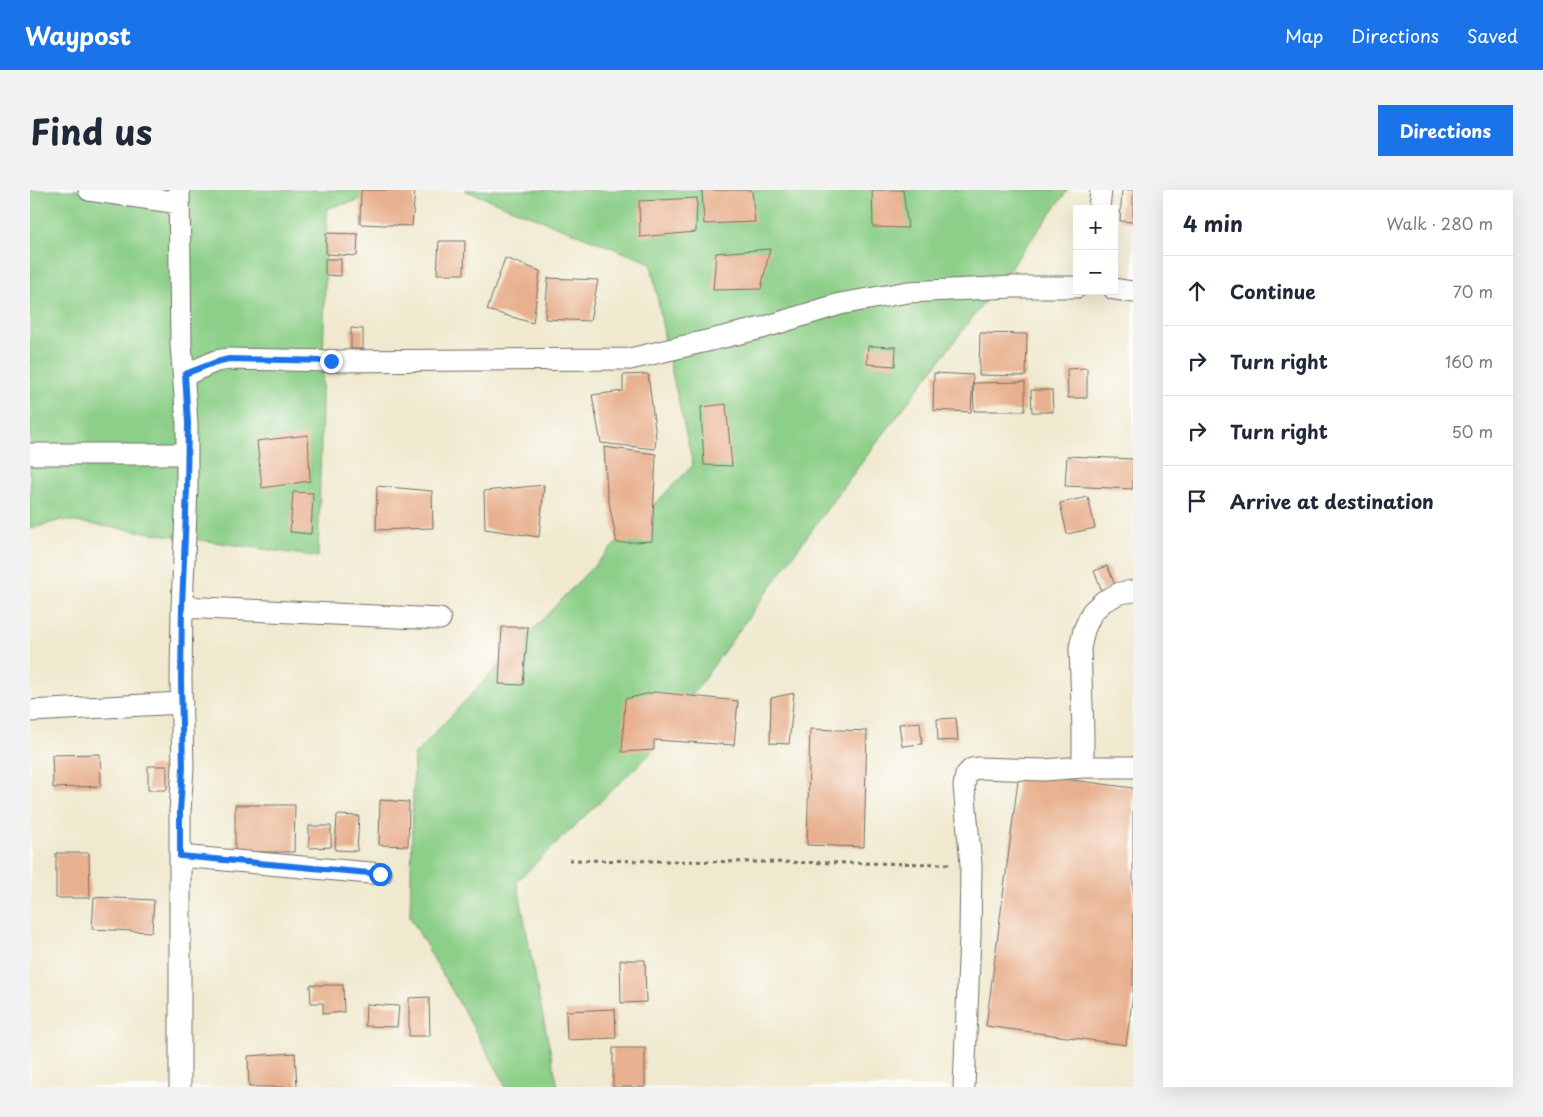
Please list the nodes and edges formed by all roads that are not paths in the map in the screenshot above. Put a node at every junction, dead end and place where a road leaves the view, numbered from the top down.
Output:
1 (89, 190) edge
2 (1101, 190) edge
3 (179, 197) edge
4 (1099, 205) edge
5 (1073, 287) edge
6 (1118, 290) edge
7 (1133, 292) edge
8 (185, 374) junction
9 (30, 454) edge
10 (186, 454) junction
11 (1133, 592) edge
12 (182, 607) junction
13 (440, 619) dead end
14 (182, 703) junction
15 (30, 711) edge
16 (1083, 767) junction
17 (1133, 767) edge
18 (180, 856) junction
19 (380, 874) dead end
20 (180, 1087) edge
21 (964, 1087) edge

1 - 3 street
2 - 4 street
3 - 8 street
5 - 8 street
6 - 7 street
8 - 10 street
9 - 10 street
10 - 12 street
11 - 16 street
12 - 13 street
12 - 14 street
14 - 15 street
14 - 18 street
16 - 17 street
16 - 21 street
18 - 19 street
18 - 20 street

